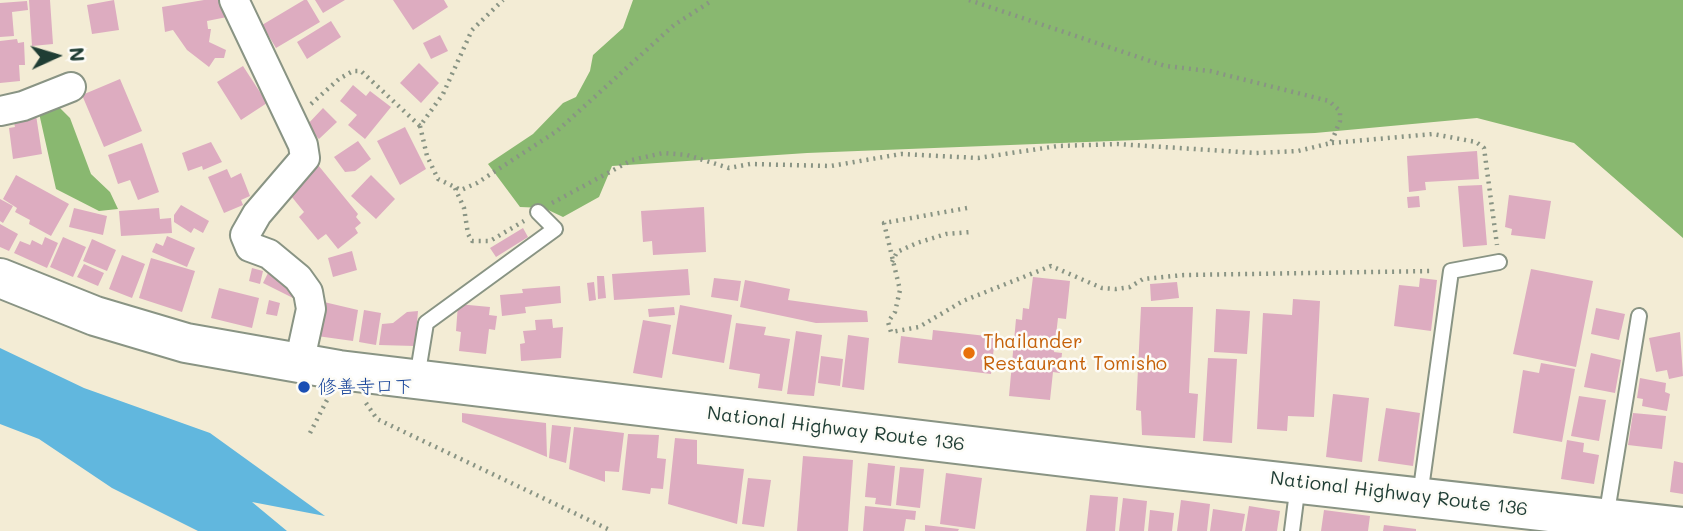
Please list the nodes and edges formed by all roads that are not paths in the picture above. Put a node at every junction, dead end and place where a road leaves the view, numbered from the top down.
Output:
1 (235, 1) edge
2 (71, 87) dead end
3 (0, 111) edge
4 (538, 212) road end
5 (1499, 261) road end
6 (0, 278) edge
7 (1639, 316) dead end
8 (299, 364) junction
9 (417, 379) junction
10 (1298, 482) junction
11 (1419, 497) junction
12 (1606, 518) junction
13 (1683, 527) edge
14 (1292, 531) edge

1 - 8 street
2 - 3 street
4 - 9 lane
5 - 11 lane
6 - 8 highway, National Highway Route 136
7 - 12 lane
8 - 9 highway, National Highway Route 136
9 - 10 highway, National Highway Route 136
10 - 11 highway, National Highway Route 136
10 - 14 lane
11 - 12 highway, National Highway Route 136
12 - 13 highway, National Highway Route 136

